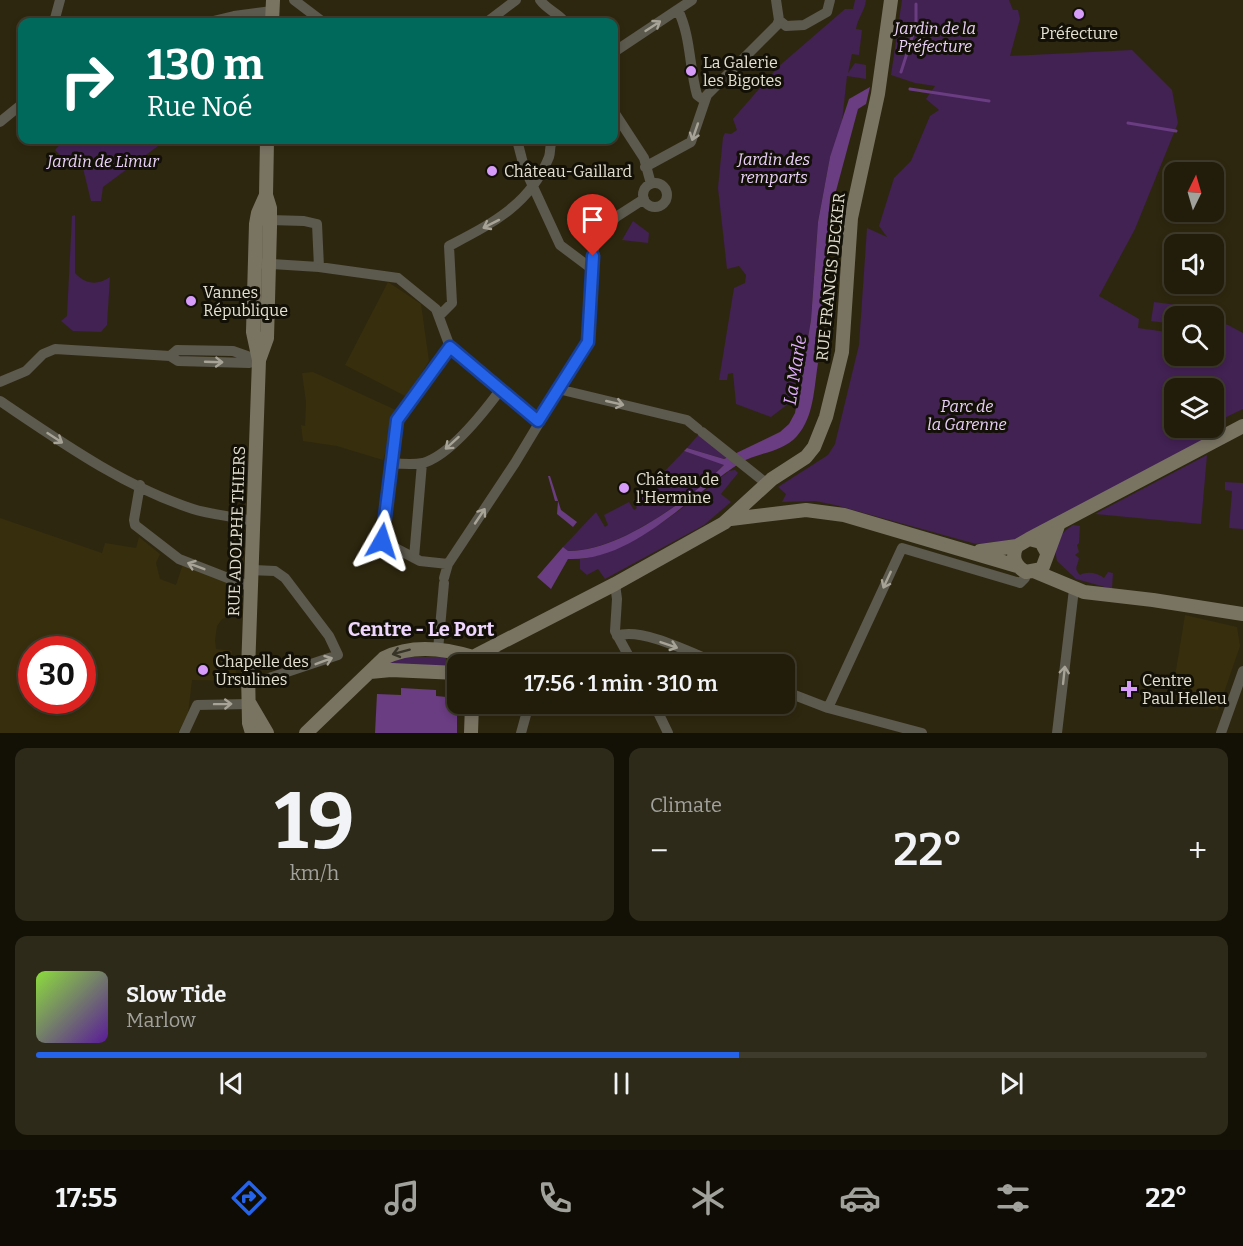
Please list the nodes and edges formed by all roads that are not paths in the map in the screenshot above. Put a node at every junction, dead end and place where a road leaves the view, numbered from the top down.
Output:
1 (60, 0) edge
2 (294, 0) edge
3 (692, 0) edge
4 (776, 0) edge
5 (831, 0) edge
6 (891, 0) edge
7 (513, 2) edge
8 (543, 4) edge
9 (678, 10) junction
10 (272, 11) edge
11 (55, 18) edge
12 (226, 18) edge
13 (318, 18) edge
14 (492, 18) edge
15 (562, 18) edge
16 (779, 20) junction
17 (618, 49) edge
18 (705, 101) junction
19 (18, 107) edge
20 (618, 118) edge
21 (0, 122) edge
22 (267, 144) edge
23 (519, 144) edge
24 (552, 144) edge
25 (645, 167) junction
26 (532, 184) junction
27 (651, 184) junction
28 (266, 195) junction
29 (644, 199) junction
30 (270, 220) junction
31 (263, 263) junction
32 (319, 267) junction
33 (592, 269) junction
34 (440, 315) junction
35 (450, 347) junction
36 (259, 360) junction
37 (0, 382) edge
38 (497, 386) junction
39 (558, 389) junction
40 (0, 401) edge
41 (538, 421) junction
42 (1243, 426) edge
43 (391, 463) junction
44 (422, 463) junction
45 (766, 483) junction
46 (140, 485) junction
47 (731, 519) junction
48 (252, 521) junction
49 (1059, 523) junction
50 (1029, 539) junction
51 (1017, 546) junction
52 (974, 552) junction
53 (1047, 555) junction
54 (414, 558) junction
55 (447, 564) junction
56 (251, 570) junction
57 (1026, 570) junction
58 (615, 584) junction
59 (250, 586) junction
60 (1074, 589) junction
61 (1243, 615) edge
62 (617, 636) junction
63 (438, 650) junction
64 (454, 654) edge
65 (484, 654) edge
66 (627, 654) edge
67 (694, 654) edge
68 (1243, 671) edge
69 (370, 672) junction
70 (447, 673) edge
71 (248, 685) junction
72 (795, 695) edge
73 (249, 704) junction
74 (828, 708) junction
75 (472, 714) edge
76 (526, 714) edge
77 (659, 714) edge
78 (184, 733) edge
79 (252, 733) edge
80 (267, 733) edge
81 (306, 733) edge
82 (471, 733) edge
83 (521, 733) edge
84 (668, 733) edge
85 (921, 733) edge
86 (1057, 733) edge
87 (1221, 733) edge

1 - 11 street
2 - 13 street
3 - 9 street
4 - 16 street
5 - 16 street
6 - 45 main road, RUE FRANCIS DECKER
7 - 14 street
8 - 15 street
17 -> 9 street
9 - 18 street
10 - 12 street
16 - 18 street
18 -> 25 street
19 - 21 street
20 - 25 street
22 - 28 main road, RUE ADOLPHE THIERS
23 - 26 street
24 - 26 street
25 - 27 street
26 - 33 street
26 -> 34 street
27 - 29 street
27 - 29 street
28 - 30 main road, RUE ADOLPHE THIERS
28 - 31 main road, RUE ADOLPHE THIERS
29 - 33 street
30 - 31 main road, RUE ADOLPHE THIERS
30 - 32 street
31 - 32 street
31 - 36 main road, RUE ADOLPHE THIERS
32 - 34 street
33 - 39 street
34 - 35 street
35 - 38 street
35 - 43 street
36 - 37 street
36 - 48 main road, RUE ADOLPHE THIERS
38 - 41 street
38 -> 44 street
39 - 41 street
39 -> 45 street
40 -> 46 street
55 -> 41 street
42 - 49 main road
43 - 44 street
43 - 54 street
44 - 54 street
45 - 47 main road, RUE FRANCIS DECKER
46 - 48 street
59 -> 46 street
47 - 52 main road
47 - 58 main road
48 - 56 main road, RUE ADOLPHE THIERS
49 - 50 main road
49 - 53 main road
50 - 51 main road
50 - 53 main road
51 - 52 main road
51 - 57 main road
52 - 57 main road
53 - 57 main road
53 - 60 main road
54 - 55 street
55 - 63 street
56 - 59 main road, RUE ADOLPHE THIERS
71 -> 56 street
57 - 60 main road
57 -> 74 street
58 - 62 street
58 - 65 main road
59 - 71 main road, RUE ADOLPHE THIERS
60 - 61 main road
86 -> 60 street
62 - 66 street
62 -> 67 street
63 - 64 main road
63 -> 69 main road
68 - 87 street
69 - 70 main road
69 - 81 main road
71 - 73 main road, RUE ADOLPHE THIERS
72 - 74 street
78 -> 73 street
73 - 79 main road, RUE ADOLPHE THIERS
73 - 80 main road
74 - 85 street
75 - 82 main road
76 - 83 street
77 - 84 street

